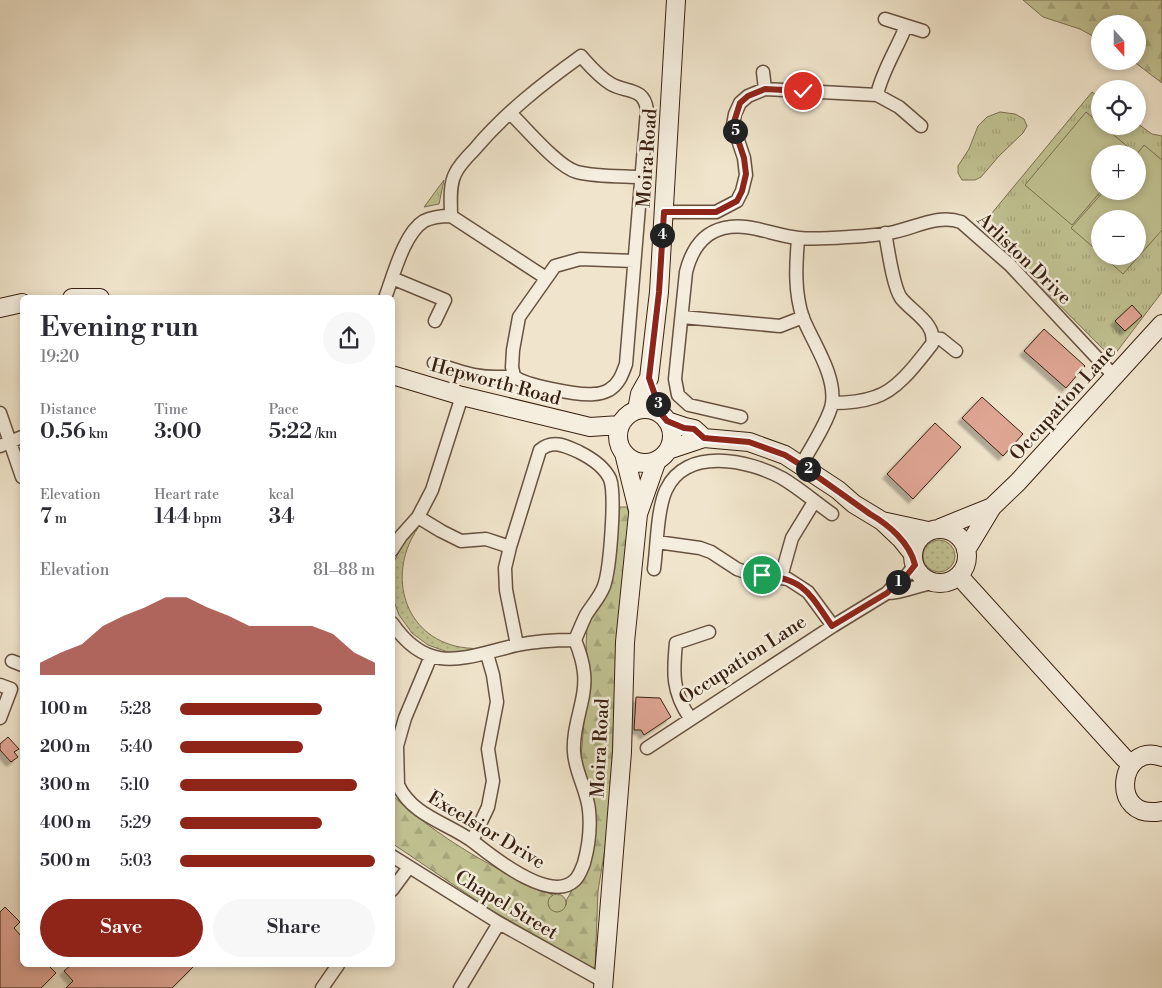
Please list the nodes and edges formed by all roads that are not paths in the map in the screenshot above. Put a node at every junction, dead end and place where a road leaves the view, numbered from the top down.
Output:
1 (676, 9) edge
2 (885, 19) dead end
3 (906, 26) junction
4 (923, 31) dead end
5 (763, 72) dead end
6 (765, 89) junction
7 (877, 95) junction
8 (510, 113) junction
9 (920, 126) dead end
10 (640, 177) junction
11 (664, 212) junction
12 (450, 216) junction
13 (885, 233) junction
14 (798, 238) junction
15 (634, 261) junction
16 (392, 278) junction
17 (546, 278) junction
18 (386, 295) edge
19 (20, 303) edge
20 (0, 308) edge
21 (682, 317) junction
22 (803, 317) junction
23 (435, 321) dead end
24 (1162, 324) edge
25 (933, 338) junction
26 (956, 351) dead end
27 (434, 363) dead end
28 (514, 376) junction
29 (1115, 376) junction
30 (395, 377) edge
31 (649, 378) junction
32 (462, 396) junction
33 (832, 403) junction
34 (637, 410) junction
35 (0, 414) edge
36 (741, 417) dead end
37 (664, 418) junction
38 (620, 425) junction
39 (590, 427) junction
40 (704, 438) junction
41 (11, 442) edge
42 (622, 450) junction
43 (662, 455) junction
44 (801, 465) junction
45 (20, 471) edge
46 (814, 502) junction
47 (992, 507) junction
48 (638, 510) junction
49 (832, 514) dead end
50 (418, 517) junction
51 (882, 520) junction
52 (934, 529) junction
53 (657, 542) junction
54 (395, 545) edge
55 (510, 547) junction
56 (966, 550) junction
57 (914, 560) junction
58 (654, 569) dead end
59 (959, 576) junction
60 (781, 577) junction
61 (933, 583) junction
62 (887, 593) junction
63 (832, 626) junction
64 (395, 627) edge
65 (709, 632) dead end
66 (575, 640) junction
67 (517, 645) junction
68 (487, 654) junction
69 (431, 656) junction
70 (0, 685) edge
71 (0, 718) edge
72 (690, 718) junction
73 (647, 748) dead end
74 (1162, 757) edge
75 (1132, 764) junction
76 (395, 785) edge
77 (1162, 811) edge
78 (472, 841) junction
79 (395, 858) edge
80 (409, 867) junction
81 (395, 886) edge
82 (499, 923) junction
83 (337, 967) edge
84 (603, 984) edge
85 (322, 988) edge
86 (460, 988) edge

1 - 11 street, Moira Road
2 - 3 street
3 - 4 street
3 - 7 street
5 - 6 street
6 - 7 street
6 - 11 street
7 - 9 street
8 - 10 street
8 - 10 street
8 - 12 street
10 - 15 street
11 - 31 street, Moira Road
12 - 16 street
12 - 17 street
13 - 14 street, Arliston Drive
13 - 25 street
13 - 29 street, Arliston Drive
14 - 21 street, Arliston Drive
14 - 22 street
15 - 17 street
15 - 28 street
16 - 18 street
16 - 23 street
17 - 28 street
19 - 20 street
21 - 22 street
21 - 36 street, Arliston Drive
22 - 33 street
24 - 29 street, Occupation Lane
25 - 26 street
25 - 33 street
27 - 28 street
29 - 47 street, Occupation Lane
30 - 32 street, Hepworth Road
31 - 34 street, Moira Road
31 - 37 street, Moira Road
32 - 39 street, Hepworth Road
32 - 50 street
33 - 44 street
34 - 37 street
34 - 38 street
35 - 41 street
37 - 40 street
37 - 43 street
38 - 39 street, Hepworth Road
38 - 42 street
39 - 42 street, Hepworth Road
40 - 43 street
40 - 44 street
41 - 45 street
42 - 43 street
42 - 48 street, Moira Road
43 - 48 street, Moira Road
44 - 51 street
46 - 49 street
46 - 53 street
46 - 60 street
47 - 52 street, Occupation Lane
47 - 56 street, Occupation Lane
48 - 84 street, Moira Road
50 - 54 street
50 - 55 street
51 - 52 street
51 - 57 street
52 - 56 street
52 - 57 street
53 - 58 street
53 - 60 street
55 - 66 street
55 - 67 street
56 - 59 street
57 - 61 street
57 - 62 street
59 - 61 street
59 - 75 street
60 - 63 street
61 - 62 street
62 - 63 street, Occupation Lane
63 - 72 street, Occupation Lane
64 - 69 street
65 - 72 street
66 - 67 street
66 - 78 street, Excelsior Drive
67 - 68 street
68 - 69 street
68 - 78 street
69 - 76 street
70 - 71 street
72 - 73 street, Occupation Lane
74 - 75 street
75 - 77 street
76 - 78 street, Excelsior Drive
79 - 80 street, Chapel Street
80 - 81 street
80 - 82 street, Chapel Street
82 - 84 street, Chapel Street
82 - 86 street
83 - 85 street

